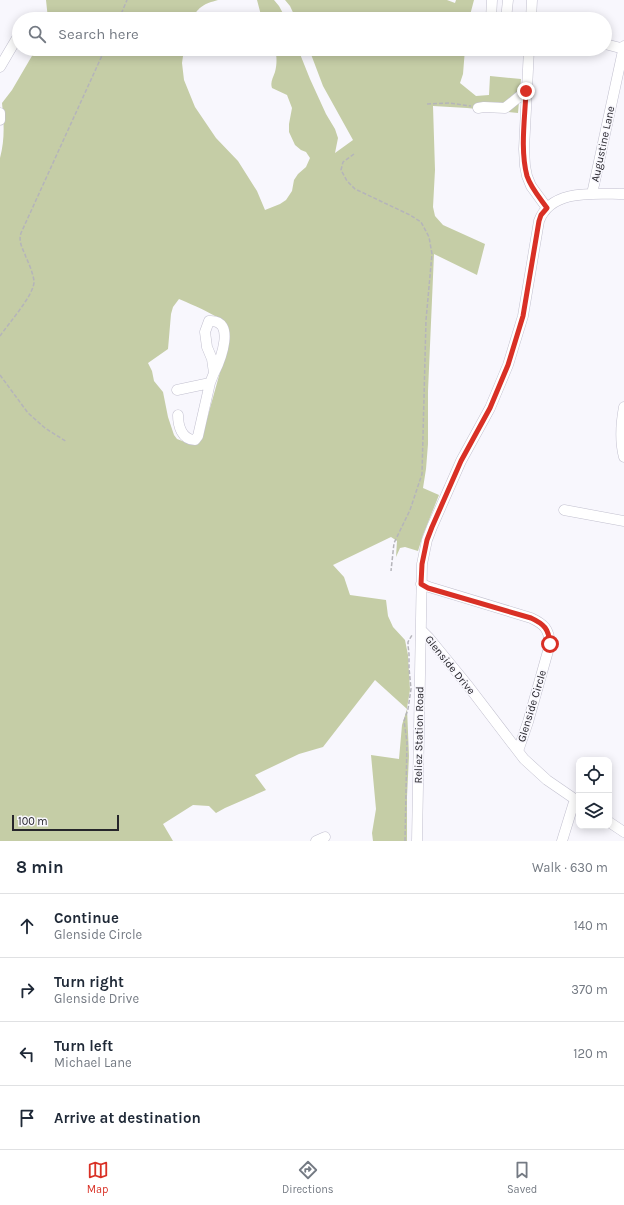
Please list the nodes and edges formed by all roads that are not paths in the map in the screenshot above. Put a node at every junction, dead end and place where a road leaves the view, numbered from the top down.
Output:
1 (492, 0) edge
2 (508, 0) edge
3 (532, 0) edge
4 (492, 12) edge
5 (507, 12) edge
6 (531, 12) edge
7 (612, 45) edge
8 (12, 46) edge
9 (624, 48) edge
10 (528, 56) edge
11 (0, 66) edge
12 (526, 91) junction
13 (478, 108) road end
14 (0, 113) edge
15 (0, 120) edge
16 (592, 194) junction
17 (624, 194) edge
18 (547, 208) junction
19 (214, 373) dead end
20 (210, 383) junction
21 (177, 390) dead end
22 (624, 407) edge
23 (178, 415) dead end
24 (623, 452) edge
25 (564, 510) dead end
26 (624, 521) edge
27 (421, 584) junction
28 (417, 631) junction
29 (518, 751) junction
30 (576, 799) edge
31 (576, 803) edge
32 (612, 824) edge
33 (624, 832) edge
34 (417, 841) edge
35 (562, 841) edge

1 - 4 street
2 - 5 street
3 - 6 street
7 - 9 street
8 - 11 street
9 - 16 street, Augustine Lane
10 - 12 street
12 - 13 street
12 - 18 street
14 - 15 street
16 - 17 street
16 - 18 street
18 - 27 street, Glenside Drive
19 - 20 street
20 - 21 street
20 - 23 street
22 - 24 street
25 - 26 street
27 - 28 street, Glenside Drive
27 - 29 street, Glenside Circle
28 - 29 street, Glenside Drive
28 - 34 street, Reliez Station Road
29 - 30 street, Glenside Drive
31 - 35 street
32 - 33 street

